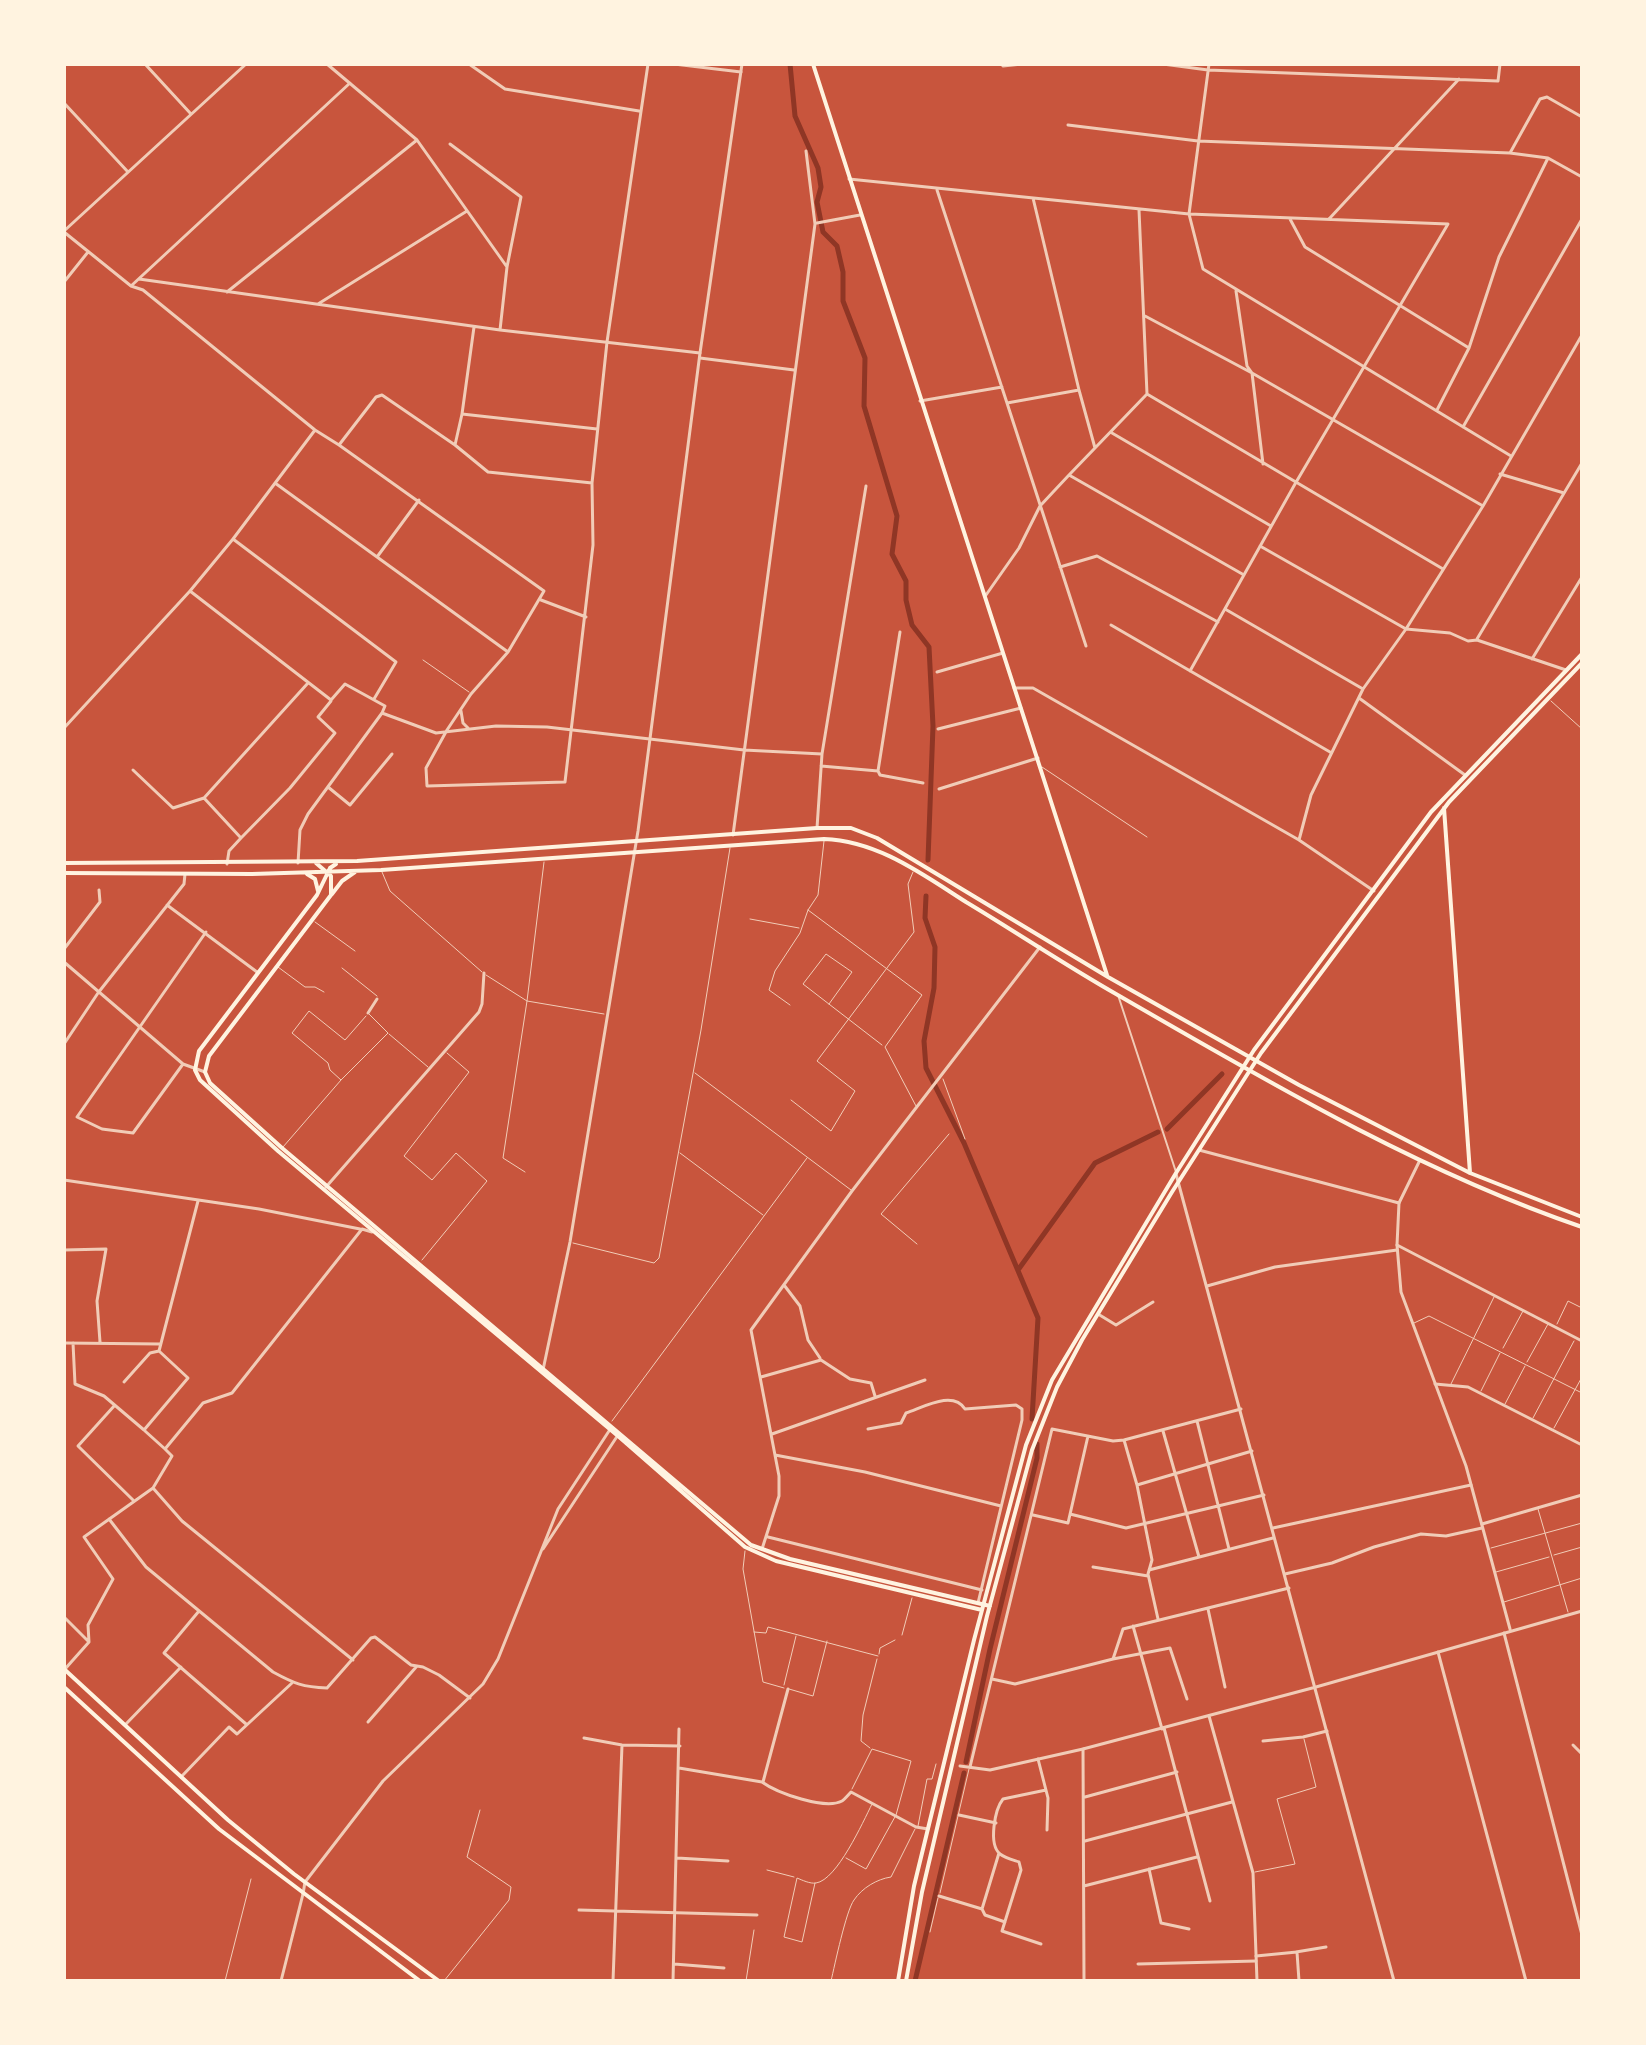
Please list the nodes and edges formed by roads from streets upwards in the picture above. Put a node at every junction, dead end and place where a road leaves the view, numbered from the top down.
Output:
1 (145, 64) edge
2 (246, 64) edge
3 (327, 64) edge
4 (469, 64) edge
5 (648, 64) edge
6 (674, 64) edge
7 (742, 64) edge
8 (813, 64) edge
9 (1022, 64) edge
10 (1163, 64) edge
11 (1500, 64) edge
12 (1002, 65) edge
13 (1208, 67) edge
14 (741, 72) junction
15 (1459, 79) junction
16 (350, 83) junction
17 (64, 103) edge
18 (640, 111) junction
19 (191, 114) junction
20 (1582, 117) edge
21 (1068, 125) dead end
22 (417, 140) junction
23 (1198, 141) junction
24 (450, 144) dead end
25 (1396, 148) junction
26 (806, 151) dead end
27 (1510, 153) junction
28 (1548, 158) junction
29 (128, 172) junction
30 (1582, 177) edge
31 (849, 179) junction
32 (937, 189) junction
33 (1033, 198) junction
34 (1139, 209) junction
35 (467, 211) junction
36 (1189, 214) junction
37 (860, 215) junction
38 (1290, 218) junction
39 (1329, 219) junction
40 (1582, 219) edge
41 (819, 222) junction
42 (64, 232) edge
43 (88, 252) junction
44 (507, 267) junction
45 (139, 279) junction
46 (64, 282) edge
47 (131, 286) junction
48 (1235, 290) junction
49 (227, 292) junction
50 (318, 304) junction
51 (1400, 305) junction
52 (1145, 316) junction
53 (474, 327) junction
54 (500, 330) junction
55 (1582, 335) edge
56 (607, 342) junction
57 (1469, 348) junction
58 (700, 356) junction
59 (1363, 368) junction
60 (794, 370) junction
61 (1252, 373) junction
62 (1002, 387) junction
63 (1079, 390) junction
64 (1147, 394) junction
65 (920, 401) junction
66 (1007, 403) junction
67 (1436, 412) junction
68 (462, 414) junction
69 (1333, 420) junction
70 (1463, 427) junction
71 (597, 429) junction
72 (315, 430) junction
73 (1111, 432) junction
74 (339, 445) junction
75 (455, 445) junction
76 (1095, 448) junction
77 (1511, 456) junction
78 (1582, 463) edge
79 (1263, 464) junction
80 (1580, 472) edge
81 (1500, 474) junction
82 (1069, 475) junction
83 (275, 483) junction
84 (592, 483) junction
85 (1295, 484) junction
86 (866, 486) dead end
87 (1564, 493) junction
88 (419, 500) junction
89 (1040, 506) junction
90 (1483, 506) junction
91 (1271, 526) junction
92 (233, 539) junction
93 (1260, 546) junction
94 (377, 557) junction
95 (1060, 567) junction
96 (1443, 569) junction
97 (1244, 575) junction
98 (1582, 577) edge
99 (190, 591) junction
100 (985, 595) junction
101 (541, 600) junction
102 (1225, 609) junction
103 (586, 617) junction
104 (1218, 622) junction
105 (1111, 625) dead end
106 (1406, 629) junction
107 (900, 632) dead end
108 (1477, 640) junction
109 (1086, 646) dead end
110 (508, 652) junction
111 (1003, 653) junction
112 (1582, 654) edge
113 (1531, 659) junction
114 (1582, 663) edge
115 (1566, 670) junction
116 (1190, 671) junction
117 (937, 672) dead end
118 (308, 683) junction
119 (1014, 688) junction
120 (1363, 689) junction
121 (1546, 696) junction
122 (1359, 698) junction
123 (374, 699) junction
124 (331, 700) junction
125 (1021, 708) junction
126 (461, 709) junction
127 (382, 713) junction
128 (64, 728) edge
129 (468, 728) junction
130 (570, 729) junction
131 (938, 729) dead end
132 (447, 730) junction
133 (651, 739) junction
134 (744, 750) junction
135 (1330, 752) junction
136 (392, 754) dead end
137 (822, 754) junction
138 (1038, 758) junction
139 (821, 766) junction
140 (133, 770) dead end
141 (878, 771) junction
142 (1465, 775) junction
143 (923, 783) dead end
144 (328, 787) junction
145 (939, 789) dead end
146 (204, 798) junction
147 (1444, 798) junction
148 (1444, 808) junction
149 (817, 828) junction
150 (733, 835) junction
151 (241, 838) junction
152 (1299, 840) junction
153 (636, 842) junction
154 (634, 852) junction
155 (314, 862) junction
156 (342, 862) junction
157 (64, 863) edge
158 (298, 863) junction
159 (227, 864) junction
160 (360, 870) junction
161 (328, 872) junction
162 (64, 873) edge
163 (304, 873) junction
164 (185, 874) junction
165 (99, 890) dead end
166 (1374, 891) junction
167 (317, 895) junction
168 (331, 895) junction
169 (981, 899) junction
170 (167, 905) junction
171 (974, 907) junction
172 (206, 932) junction
173 (1040, 947) junction
174 (64, 949) edge
175 (64, 962) edge
176 (257, 973) junction
177 (484, 973) road end
178 (1108, 977) junction
179 (266, 981) junction
180 (98, 993) junction
181 (1118, 995) junction
182 (377, 999) road end
183 (368, 1013) road end
184 (139, 1027) junction
185 (64, 1044) edge
186 (1249, 1058) junction
187 (1255, 1061) junction
188 (183, 1064) junction
189 (1244, 1066) junction
190 (1250, 1069) junction
191 (195, 1070) junction
192 (205, 1072) junction
193 (280, 1150) junction
194 (1199, 1150) junction
195 (1420, 1160) junction
196 (1176, 1173) junction
197 (1470, 1173) junction
198 (64, 1180) edge
199 (1179, 1181) junction
200 (326, 1188) junction
201 (198, 1201) junction
202 (1399, 1203) junction
203 (1582, 1217) edge
204 (366, 1225) junction
205 (1582, 1227) edge
206 (1397, 1247) junction
207 (64, 1250) edge
208 (417, 1266) junction
209 (784, 1285) junction
210 (1207, 1286) junction
211 (1153, 1302) dead end
212 (1098, 1314) junction
213 (1582, 1341) edge
214 (100, 1342) junction
215 (64, 1343) edge
216 (73, 1343) junction
217 (162, 1344) junction
218 (159, 1351) junction
219 (821, 1360) junction
220 (543, 1372) junction
221 (761, 1377) junction
222 (925, 1380) dead end
223 (124, 1382) dead end
224 (1435, 1384) junction
225 (876, 1397) junction
226 (115, 1405) junction
227 (1241, 1409) junction
228 (1197, 1421) junction
229 (610, 1426) junction
230 (616, 1428) junction
231 (868, 1429) dead end
232 (144, 1430) junction
233 (1163, 1431) junction
234 (772, 1434) junction
235 (618, 1436) junction
236 (1088, 1436) junction
237 (1124, 1440) junction
238 (1582, 1445) edge
239 (165, 1449) junction
240 (1252, 1451) junction
241 (775, 1455) junction
242 (1208, 1464) junction
243 (1176, 1473) junction
244 (1137, 1485) junction
245 (1471, 1485) junction
246 (153, 1488) junction
247 (1264, 1495) junction
248 (1582, 1495) edge
249 (134, 1501) junction
250 (1001, 1506) junction
251 (1218, 1506) junction
252 (1032, 1514) junction
253 (1070, 1514) junction
254 (1188, 1514) junction
255 (109, 1519) junction
256 (1144, 1525) junction
257 (1482, 1526) junction
258 (1273, 1528) junction
259 (766, 1537) junction
260 (1275, 1537) junction
261 (1229, 1549) junction
262 (761, 1553) junction
263 (539, 1555) junction
264 (1199, 1557) junction
265 (1093, 1567) dead end
266 (1149, 1570) junction
267 (1285, 1574) junction
268 (1148, 1576) junction
269 (1289, 1588) junction
270 (982, 1590) junction
271 (981, 1606) junction
272 (989, 1609) junction
273 (1208, 1609) junction
274 (199, 1611) junction
275 (1582, 1611) edge
276 (64, 1617) edge
277 (1158, 1620) junction
278 (1133, 1626) junction
279 (1510, 1631) junction
280 (1504, 1633) junction
281 (88, 1641) junction
282 (1438, 1652) junction
283 (1140, 1653) junction
284 (1113, 1659) junction
285 (353, 1660) junction
286 (417, 1666) junction
287 (181, 1667) junction
288 (64, 1670) edge
289 (992, 1679) junction
290 (292, 1683) junction
291 (64, 1687) edge
292 (1225, 1687) dead end
293 (1316, 1687) junction
294 (786, 1688) road end
295 (470, 1698) junction
296 (1187, 1699) dead end
297 (1209, 1716) junction
298 (368, 1722) dead end
299 (246, 1724) junction
300 (124, 1726) junction
301 (1163, 1728) junction
302 (679, 1729) dead end
303 (1327, 1731) junction
304 (584, 1738) dead end
305 (1263, 1741) dead end
306 (622, 1745) junction
307 (1573, 1745) dead end
308 (680, 1746) junction
309 (1083, 1749) junction
310 (1582, 1754) edge
311 (954, 1757) junction
312 (1038, 1759) junction
313 (960, 1766) junction
314 (970, 1767) junction
315 (679, 1768) junction
316 (951, 1771) junction
317 (1177, 1772) junction
318 (180, 1778) junction
319 (762, 1782) junction
320 (1046, 1790) junction
321 (1085, 1797) junction
322 (1232, 1802) junction
323 (1187, 1814) junction
324 (959, 1815) road end
325 (996, 1823) junction
326 (928, 1829) junction
327 (1047, 1830) dead end
328 (1085, 1841) junction
329 (999, 1853) junction
330 (1198, 1856) junction
331 (677, 1858) junction
332 (728, 1861) dead end
333 (1149, 1869) junction
334 (305, 1882) junction
335 (1084, 1886) junction
336 (303, 1894) junction
337 (939, 1896) road end
338 (1210, 1901) dead end
339 (982, 1909) junction
340 (579, 1910) dead end
341 (615, 1910) junction
342 (675, 1911) junction
343 (757, 1915) dead end
344 (1005, 1922) junction
345 (1189, 1929) dead end
346 (1582, 1935) edge
347 (1041, 1944) dead end
348 (1326, 1947) dead end
349 (1296, 1952) junction
350 (1256, 1959) junction
351 (674, 1964) junction
352 (1138, 1964) dead end
353 (724, 1968) dead end
354 (281, 1981) edge
355 (420, 1981) edge
356 (442, 1981) edge
357 (613, 1981) edge
358 (673, 1981) edge
359 (898, 1981) edge
360 (906, 1981) edge
361 (1084, 1981) edge
362 (1257, 1981) edge
363 (1299, 1981) edge
364 (1394, 1981) edge
365 (1526, 1981) edge

1 - 19 street
2 - 19 street
3 - 16 street
4 - 18 street
5 - 18 street
6 - 14 street
7 - 14 street
8 - 31 main road
9 - 12 street
10 - 13 street
11 - 15 street
13 - 15 street
13 - 23 street
14 - 58 street
15 - 25 street
16 - 22 street
16 - 45 street
17 - 29 street
18 - 56 street
19 - 29 street
20 - 27 street
21 - 23 street
22 - 35 street
22 - 49 street
23 - 25 street
23 - 36 street
24 - 44 street
25 - 27 street
25 - 39 street
26 - 41 street
27 - 28 street
28 - 30 street
28 - 57 street
29 - 42 street
31 - 32 street
31 - 37 main road
32 - 33 street
32 - 62 street
33 - 34 street
33 - 63 street
34 - 36 street
34 - 52 street
35 - 44 street
35 - 50 street
36 - 38 street
36 - 48 street
37 - 41 street
37 - 65 main road
38 - 39 street
38 - 51 street
39 - 51 street
40 - 70 street
41 - 60 street
42 - 43 street
43 - 46 street
43 - 47 street
44 - 54 street
45 - 47 street
45 - 49 street
47 - 72 street
48 - 59 street
48 - 61 street
49 - 50 street
50 - 53 street
51 - 57 street
51 - 59 street
52 - 61 street
52 - 64 street
53 - 54 street
53 - 68 street
54 - 56 street
55 - 77 street
56 - 58 street
56 - 71 street
57 - 67 street
58 - 60 street
58 - 133 street
59 - 67 street
59 - 69 street
60 - 134 street
61 - 69 street
61 - 79 street
62 - 65 street
62 - 66 street
63 - 66 street
63 - 76 street
64 - 73 street
64 - 79 street
65 - 100 main road
66 - 89 street
67 - 70 street
68 - 71 street
68 - 75 street
69 - 85 street
69 - 90 street
70 - 77 street
71 - 84 street
72 - 74 street
72 - 83 street
73 - 76 street
73 - 91 street
74 - 75 street
74 - 88 street
75 - 84 street
76 - 82 street
77 - 81 street
78 - 80 street
79 - 85 street
80 - 87 street
81 - 87 street
81 - 90 street
82 - 89 street
82 - 97 street
83 - 92 street
83 - 94 street
84 - 103 street
85 - 91 street
85 - 96 street
86 - 137 street
87 - 108 street
88 - 94 street
88 - 101 street
89 - 95 street
89 - 100 street
90 - 96 street
91 - 93 street
92 - 99 street
92 - 123 street
93 - 97 street
93 - 106 street
94 - 110 street
95 - 104 street
95 - 109 street
96 - 106 street
97 - 102 street
98 - 113 street
99 - 118 street
99 - 128 street
100 - 111 main road
101 - 103 street
101 - 110 street
102 - 104 street
102 - 120 street
103 - 130 street
104 - 116 street
105 - 116 street
106 - 108 street
106 - 120 street
107 - 141 street
108 - 113 street
110 - 126 street
111 - 117 street
111 - 119 main road
112 - 115 main road
113 - 115 street
114 - 121 main road
115 - 121 main road
116 - 135 street
118 - 124 street
118 - 146 street
119 - 125 main road
119 - 152 street
120 - 122 street
121 - 142 main road
121 - 148 main road
122 - 135 street
122 - 142 street
123 - 124 street
123 - 127 street
124 - 151 street
125 - 131 street
125 - 138 main road
126 - 129 street
126 - 132 street
127 - 132 street
127 - 144 street
129 - 130 street
129 - 132 street
130 - 132 street
130 - 133 street
133 - 134 street
133 - 153 street
134 - 137 street
134 - 150 street
135 - 152 street
136 - 144 street
137 - 139 street
138 - 145 street
138 - 178 main road
139 - 141 street
139 - 149 street
140 - 146 street
141 - 143 street
142 - 147 main road
144 - 158 street
146 - 151 street
147 - 148 main road
147 - 166 main road
148 - 187 main road
148 - 197 main road
149 - 150 main road
149 - 169 main road
150 - 153 main road
151 - 159 street
152 - 166 street
153 - 154 street
153 - 156 main road
154 - 160 main road
154 - 171 main road
154 - 220 street
155 - 156 main road
155 - 158 main road
155 - 161 main road
156 - 161 main road
157 - 159 main road
158 - 159 main road
160 - 161 main road
160 - 168 main road
161 - 163 main road
161 - 167 main road
161 - 168 main road
162 - 164 main road
163 - 164 main road
163 - 167 main road
164 - 170 street
165 - 174 street
166 - 186 main road
167 - 176 main road
168 - 179 main road
169 - 171 main road
169 - 178 main road
170 - 172 street
170 - 180 street
171 - 173 main road
172 - 176 street
172 - 184 street
173 - 181 main road
173 - 209 street
175 - 180 street
176 - 179 main road
176 - 191 main road
177 - 200 street
178 - 186 main road
179 - 192 main road
180 - 184 street
180 - 185 street
181 - 189 main road
181 - 196 street
182 - 183 street
184 - 188 street
184 - 188 street
186 - 187 main road
186 - 189 main road
187 - 190 main road
187 - 197 main road
188 - 191 street
189 - 190 main road
189 - 196 main road
190 - 194 main road
190 - 195 main road
191 - 192 street
191 - 193 main road
192 - 193 main road
193 - 200 main road
194 - 199 main road
194 - 202 street
195 - 202 street
195 - 205 main road
196 - 199 street
196 - 271 main road
197 - 203 main road
198 - 201 street
199 - 210 street
199 - 212 main road
200 - 204 main road
201 - 204 street
201 - 217 street
202 - 206 street
204 - 208 main road
204 - 208 main road
204 - 239 street
206 - 210 street
206 - 213 street
206 - 224 street
207 - 214 street
208 - 220 main road
209 - 219 street
209 - 221 street
210 - 227 street
211 - 212 street
212 - 272 main road
214 - 216 street
214 - 217 street
215 - 216 street
216 - 226 street
217 - 218 street
218 - 223 street
218 - 232 street
219 - 221 street
219 - 225 street
220 - 229 main road
221 - 234 street
222 - 225 street
224 - 238 street
224 - 245 street
225 - 234 street
226 - 232 street
226 - 249 street
227 - 228 street
227 - 240 street
228 - 233 street
228 - 242 street
229 - 230 main road
229 - 235 main road
229 - 263 street
230 - 235 street
230 - 262 main road
231 - 250 street
232 - 239 street
233 - 237 street
233 - 243 street
234 - 241 street
235 - 262 main road
235 - 263 street
236 - 237 street
236 - 252 street
236 - 253 street
237 - 244 street
239 - 246 street
240 - 242 street
240 - 247 street
241 - 250 street
241 - 259 street
242 - 243 street
242 - 251 street
243 - 244 street
243 - 254 street
244 - 256 street
245 - 257 street
245 - 258 street
246 - 249 street
246 - 285 street
247 - 251 street
247 - 258 street
248 - 257 street
249 - 255 street
250 - 270 street
251 - 254 street
251 - 261 street
252 - 253 street
252 - 289 street
253 - 256 street
254 - 256 street
254 - 264 street
255 - 274 street
255 - 281 street
256 - 266 street
257 - 267 street
257 - 279 street
258 - 260 street
259 - 262 street
259 - 270 street
260 - 261 street
260 - 267 street
261 - 264 street
262 - 271 main road
262 - 271 main road
263 - 295 street
264 - 266 street
265 - 268 street
266 - 268 street
267 - 269 street
268 - 277 street
269 - 273 street
269 - 293 street
270 - 271 street
271 - 272 main road
271 - 326 main road
272 - 311 main road
273 - 277 street
273 - 292 street
274 - 287 street
274 - 290 street
275 - 279 street
276 - 281 street
277 - 278 street
278 - 283 street
278 - 284 street
279 - 280 street
280 - 282 street
280 - 346 street
281 - 288 street
282 - 293 street
282 - 365 street
283 - 284 street
283 - 296 street
283 - 301 street
284 - 289 street
285 - 286 street
285 - 290 street
286 - 295 street
286 - 298 street
287 - 299 street
287 - 300 street
288 - 300 main road
289 - 314 street
290 - 299 street
291 - 336 main road
293 - 297 street
293 - 303 street
294 - 319 street
295 - 334 street
297 - 301 street
297 - 322 street
299 - 318 street
300 - 318 main road
301 - 309 street
301 - 317 street
302 - 308 street
303 - 305 street
303 - 364 street
304 - 306 street
306 - 308 street
306 - 341 street
307 - 310 street
308 - 315 street
309 - 312 street
309 - 321 street
311 - 313 street
311 - 316 main road
312 - 314 street
312 - 320 street
313 - 314 street
313 - 316 street
315 - 319 street
315 - 331 street
316 - 360 main road
317 - 321 street
317 - 323 street
318 - 334 main road
319 - 326 street
320 - 325 street
320 - 327 street
321 - 328 street
322 - 323 street
322 - 350 street
323 - 328 street
323 - 330 street
324 - 325 street
325 - 329 street
326 - 359 main road
328 - 335 street
329 - 339 street
329 - 344 street
330 - 333 street
330 - 338 street
331 - 332 street
331 - 342 street
333 - 335 street
333 - 345 street
334 - 336 street
334 - 356 main road
335 - 361 street
336 - 354 street
336 - 355 main road
337 - 339 street
339 - 344 street
340 - 341 street
341 - 342 street
341 - 357 street
342 - 343 street
342 - 351 street
344 - 347 street
348 - 349 street
349 - 350 street
349 - 363 street
350 - 352 street
350 - 362 street
351 - 353 street
351 - 358 street

